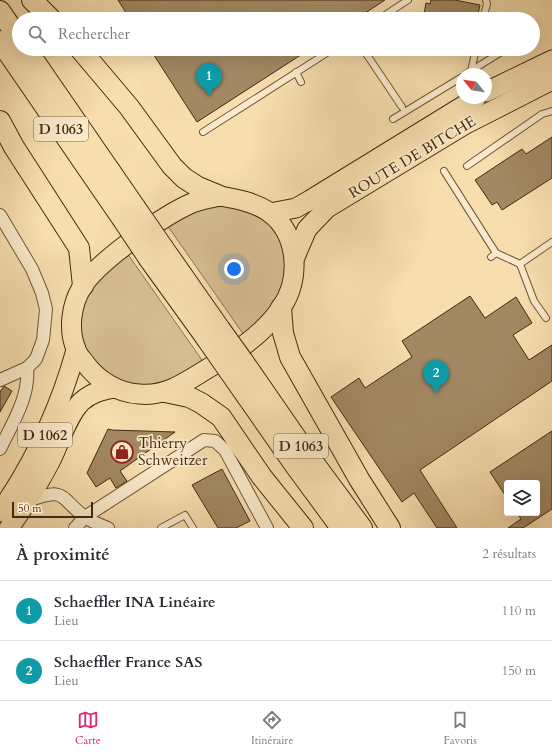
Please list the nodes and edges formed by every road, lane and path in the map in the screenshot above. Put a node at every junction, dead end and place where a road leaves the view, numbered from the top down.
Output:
1 (32, 0) edge
2 (408, 0) edge
3 (486, 0) edge
4 (0, 11) edge
5 (44, 12) edge
6 (390, 12) edge
7 (485, 12) edge
8 (12, 29) edge
9 (0, 41) edge
10 (30, 56) edge
11 (86, 56) edge
12 (322, 56) edge
13 (368, 56) edge
14 (474, 56) edge
15 (495, 56) edge
16 (552, 60) edge
17 (470, 68) edge
18 (477, 68) edge
19 (296, 72) junction
20 (552, 80) edge
21 (456, 81) edge
22 (301, 82) dead end
23 (492, 89) edge
24 (466, 104) edge
25 (402, 107) dead end
26 (552, 111) edge
27 (393, 119) dead end
28 (0, 121) edge
29 (203, 132) dead end
30 (467, 166) dead end
31 (444, 171) dead end
32 (220, 196) junction
33 (128, 212) junction
34 (270, 213) junction
35 (0, 215) edge
36 (552, 242) edge
37 (295, 257) junction
38 (520, 264) junction
39 (83, 286) junction
40 (281, 308) junction
41 (546, 318) dead end
42 (76, 350) junction
43 (236, 366) junction
44 (27, 368) junction
45 (0, 380) edge
46 (114, 388) junction
47 (164, 392) junction
48 (5, 429) edge
49 (0, 449) edge
50 (28, 501) junction
51 (0, 512) edge
52 (85, 517) junction
53 (9, 528) edge
54 (75, 528) edge
55 (108, 528) edge
56 (161, 528) edge
57 (193, 528) edge
58 (267, 528) edge
59 (303, 528) edge
60 (341, 528) edge
61 (362, 528) edge
62 (390, 528) edge

1 - 5 highway
2 - 6 lane
3 - 7 lane
4 - 8 highway
9 - 33 highway, D 1063
10 - 33 highway, D 1063
11 - 32 highway
12 - 19 lane
13 - 25 lane
14 - 17 lane
15 - 18 lane
16 - 23 main road
19 - 22 lane
19 - 29 lane
20 - 37 main road, ROUTE DE BITCHE
21 - 27 lane
24 - 34 main road, ROUTE DE BITCHE
26 - 30 lane
28 - 39 highway
31 - 38 lane
32 - 34 main road
32 - 39 main road
33 - 43 highway, D 1063, bridge
34 - 37 main road
35 - 44 street
36 - 38 lane
37 - 40 main road
38 - 41 lane
39 - 42 main road
40 - 47 main road
40 - 62 highway
42 - 46 main road
42 - 51 main road, D 1062
43 - 60 highway, D 1063
43 - 61 highway, D 1063
44 - 45 street
44 - 48 street
46 - 47 main road
46 - 50 main road, D 1062
47 - 59 highway
48 - 49 street
50 - 52 street
50 - 53 main road, D 1062
52 - 54 street
52 - 55 street
52 - 58 street
56 - 57 lane

